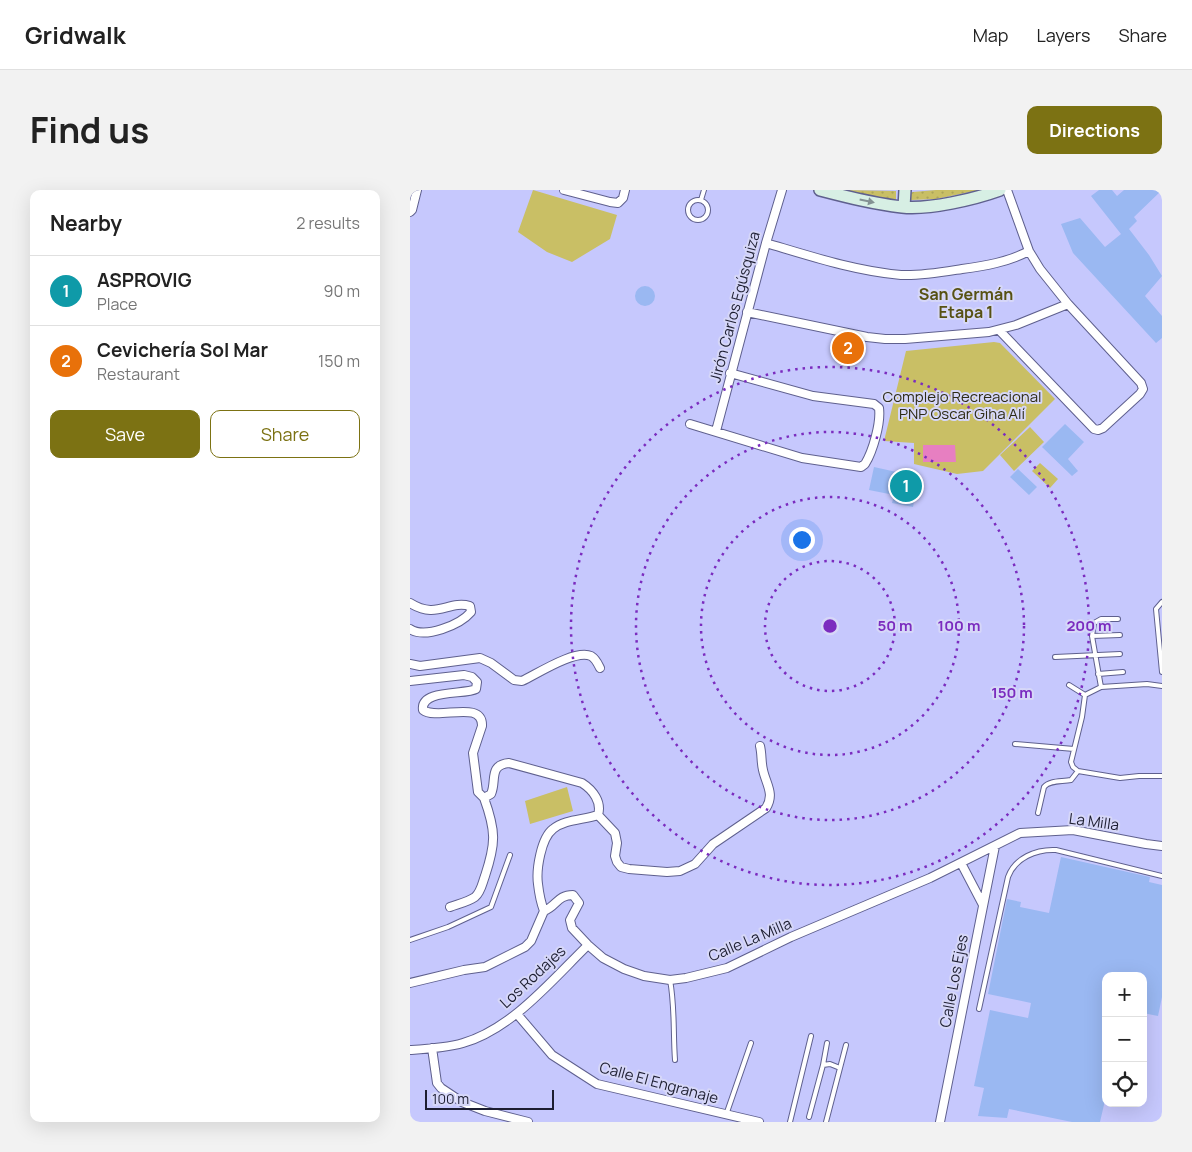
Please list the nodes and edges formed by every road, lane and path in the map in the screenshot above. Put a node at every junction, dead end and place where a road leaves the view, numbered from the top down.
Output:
1 (418, 190) edge
2 (564, 190) edge
3 (625, 190) edge
4 (704, 190) edge
5 (782, 190) edge
6 (820, 190) edge
7 (905, 190) edge
8 (1000, 190) edge
9 (1007, 190) edge
10 (701, 200) junction
11 (904, 207) junction
12 (410, 212) edge
13 (766, 244) junction
14 (1029, 251) junction
15 (1068, 304) junction
16 (748, 312) junction
17 (1000, 331) junction
18 (730, 373) junction
19 (690, 424) dead end
20 (716, 431) junction
21 (1162, 602) edge
22 (410, 603) edge
23 (1118, 619) dead end
24 (410, 629) edge
25 (1120, 635) dead end
26 (1092, 636) junction
27 (1120, 654) dead end
28 (1095, 656) junction
29 (1055, 657) dead end
30 (410, 664) edge
31 (600, 668) dead end
32 (1123, 672) dead end
33 (1162, 672) edge
34 (1098, 674) junction
35 (410, 681) edge
36 (1068, 685) dead end
37 (1162, 686) edge
38 (1101, 687) junction
39 (1085, 695) junction
40 (1016, 744) dead end
41 (760, 746) dead end
42 (1074, 749) junction
43 (1078, 771) junction
44 (1162, 776) edge
45 (484, 798) junction
46 (1038, 813) dead end
47 (598, 815) junction
48 (995, 846) junction
49 (1162, 846) edge
50 (510, 855) dead end
51 (961, 863) junction
52 (1162, 876) edge
53 (983, 905) junction
54 (450, 907) dead end
55 (544, 911) junction
56 (410, 940) edge
57 (588, 945) junction
58 (670, 980) junction
59 (410, 983) edge
60 (979, 1008) dead end
61 (517, 1014) junction
62 (811, 1036) dead end
63 (751, 1043) dead end
64 (827, 1043) dead end
65 (846, 1045) dead end
66 (432, 1048) junction
67 (410, 1050) edge
68 (675, 1060) dead end
69 (823, 1065) junction
70 (840, 1068) junction
71 (726, 1115) junction
72 (809, 1117) dead end
73 (528, 1122) edge
74 (759, 1122) edge
75 (790, 1122) edge
76 (826, 1122) edge
77 (940, 1122) edge

1 - 12 street
2 - 3 street
4 - 10 lane
5 - 13 street, Jirón Carlos Egúsquiza
6 -> 11 main road
7 - 11 main road
8 - 11 main road
9 - 14 street
10 - 10 lane
13 - 14 street
13 - 16 street, Jirón Carlos Egúsquiza
14 - 15 street
15 - 17 street
15 - 17 street
16 - 17 street
16 - 18 street, Jirón Carlos Egúsquiza
18 - 20 street, Jirón Carlos Egúsquiza
18 - 20 street
19 - 20 street
21 - 33 lane
22 - 24 street
23 - 26 lane
25 - 26 lane
26 - 28 lane
27 - 28 lane
28 - 29 lane
28 - 34 lane
30 - 31 street
32 - 34 lane
34 - 38 lane
35 - 45 street
36 - 39 lane
37 - 38 lane
38 - 39 lane
39 - 42 lane
40 - 42 lane
41 - 47 street
42 - 43 lane
43 - 44 lane
43 - 46 lane
45 - 47 street
45 - 54 street
47 - 55 street
48 - 49 street, La Milla
48 - 51 street, Calle La Milla
48 - 53 street, Calle Los Ejes
50 - 56 lane
51 - 53 street
51 - 58 street, Calle La Milla
52 - 60 lane
53 - 77 street, Calle Los Ejes
55 - 57 street, Calle La Milla
55 - 59 street
57 - 58 street, Calle La Milla
57 - 61 street, Los Rodajes
58 - 68 lane
61 - 66 street, Los Rodajes
61 - 71 street, Calle El Engranaje
62 - 75 lane
63 - 71 lane
64 - 69 lane
65 - 70 lane
66 - 67 street, Los Rodajes
66 - 73 street
69 - 70 lane
69 - 72 lane
70 - 76 lane
71 - 74 street, Calle El Engranaje

